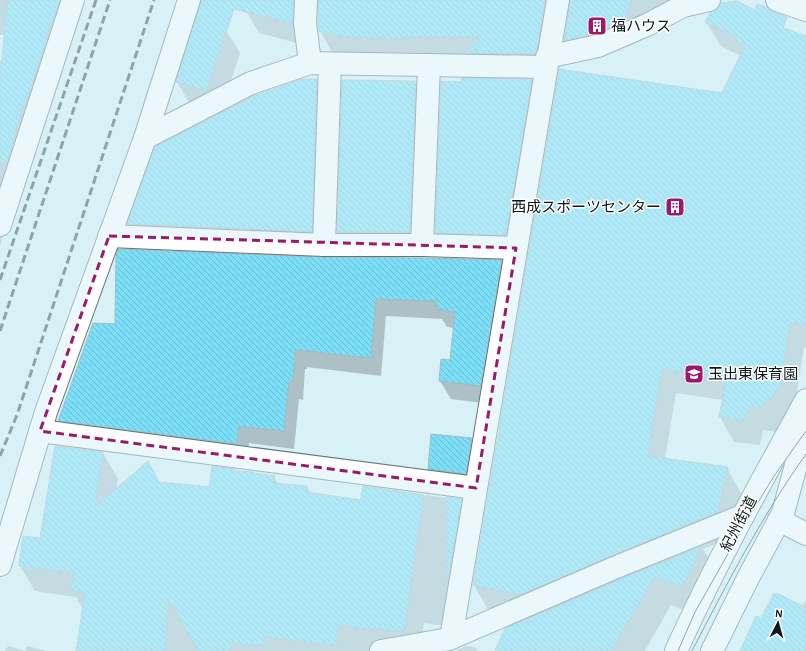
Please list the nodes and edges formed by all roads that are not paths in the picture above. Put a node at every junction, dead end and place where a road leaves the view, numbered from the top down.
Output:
1 (73, 0) edge
2 (189, 0) edge
3 (306, 0) edge
4 (558, 0) edge
5 (709, 0) edge
6 (777, 0) edge
7 (806, 10) edge
8 (546, 62) junction
9 (320, 64) junction
10 (429, 65) junction
11 (145, 138) junction
12 (4, 195) edge
13 (0, 225) edge
14 (110, 236) junction
15 (324, 245) junction
16 (422, 245) junction
17 (516, 248) junction
18 (806, 400) edge
19 (806, 419) edge
20 (40, 431) junction
21 (476, 488) junction
22 (742, 516) junction
23 (779, 520) junction
24 (806, 534) edge
25 (0, 565) edge
26 (451, 638) junction
27 (381, 651) edge
28 (676, 651) edge
29 (712, 651) edge

1 - 12 street
2 - 11 street
3 - 9 street
4 - 8 street
5 - 8 street
6 - 7 street
8 - 10 street
8 - 17 street
9 - 10 street
9 - 11 street
9 - 15 street
10 - 16 street
11 - 14 street
12 - 13 street
14 - 15 street
14 - 20 street
15 - 16 street
16 - 17 street
17 - 21 street
18 - 22 street, 紀州街道
19 - 23 street
20 - 21 street
20 - 25 street
21 - 26 street
22 - 26 street
22 - 28 street, 紀州街道
23 - 24 street
23 - 29 street
26 - 27 street

